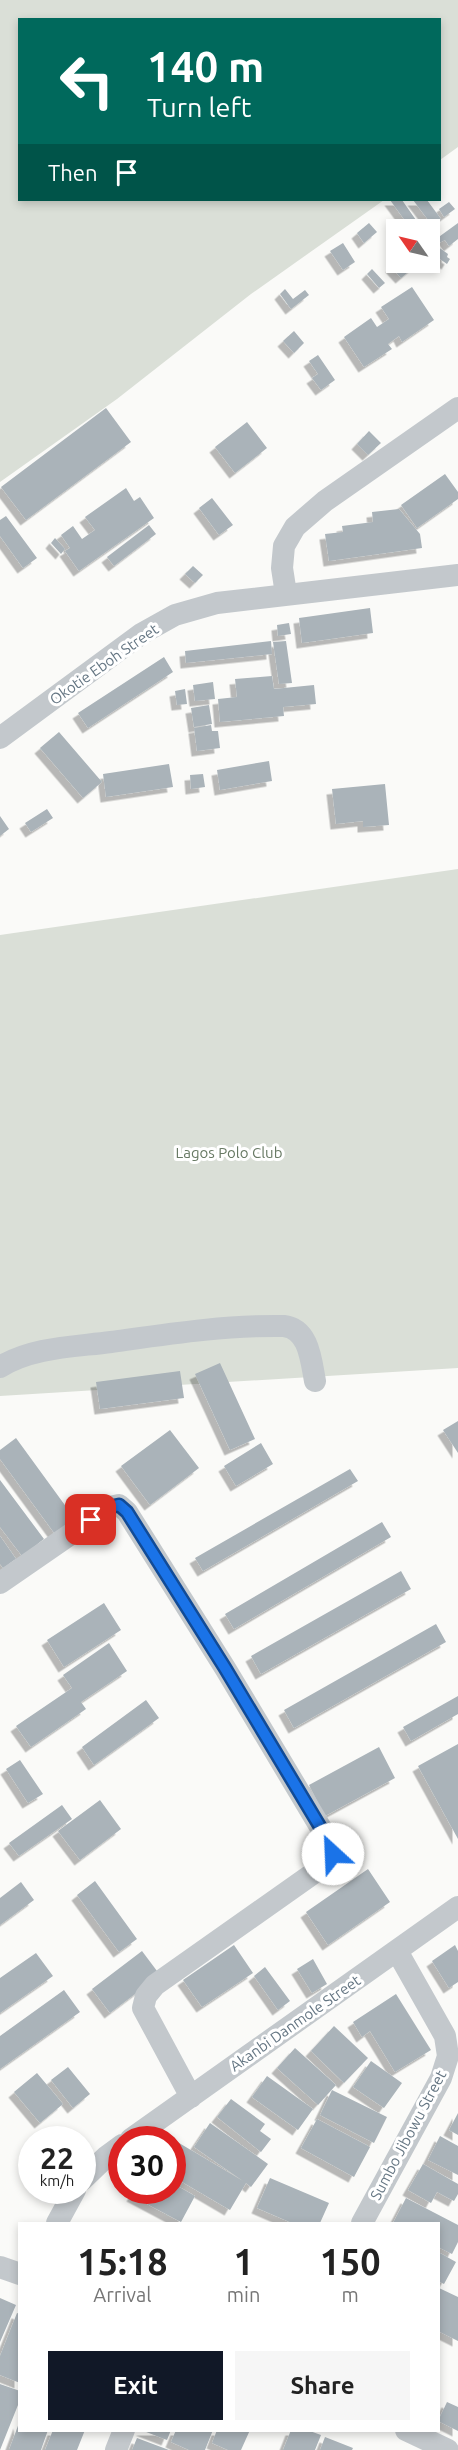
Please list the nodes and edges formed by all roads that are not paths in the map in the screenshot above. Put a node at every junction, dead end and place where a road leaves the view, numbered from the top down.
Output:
1 (458, 408) edge
2 (458, 575) edge
3 (286, 594) junction
4 (0, 738) edge
5 (0, 1367) edge
6 (315, 1381) dead end
7 (0, 1583) edge
8 (458, 1907) edge
9 (397, 1951) junction
10 (191, 2097) junction
11 (150, 2126) edge
12 (108, 2155) edge
13 (96, 2167) edge
14 (67, 2204) edge
15 (58, 2222) edge
16 (363, 2222) edge
17 (0, 2267) edge
18 (18, 2273) edge
19 (123, 2432) edge
20 (410, 2432) edge
21 (116, 2450) edge
22 (448, 2450) edge

1 - 3 street
2 - 3 street, Okotie Eboh Street
3 - 4 street, Okotie Eboh Street
5 - 6 street
7 - 10 street
8 - 9 street, Akanbi Danmole Street
9 - 10 street, Akanbi Danmole Street
9 - 16 street, Sumbo Jibowu Street
10 - 11 street, Akanbi Danmole Street
12 - 13 street
14 - 15 street
17 - 18 street
19 - 21 street
20 - 22 street

